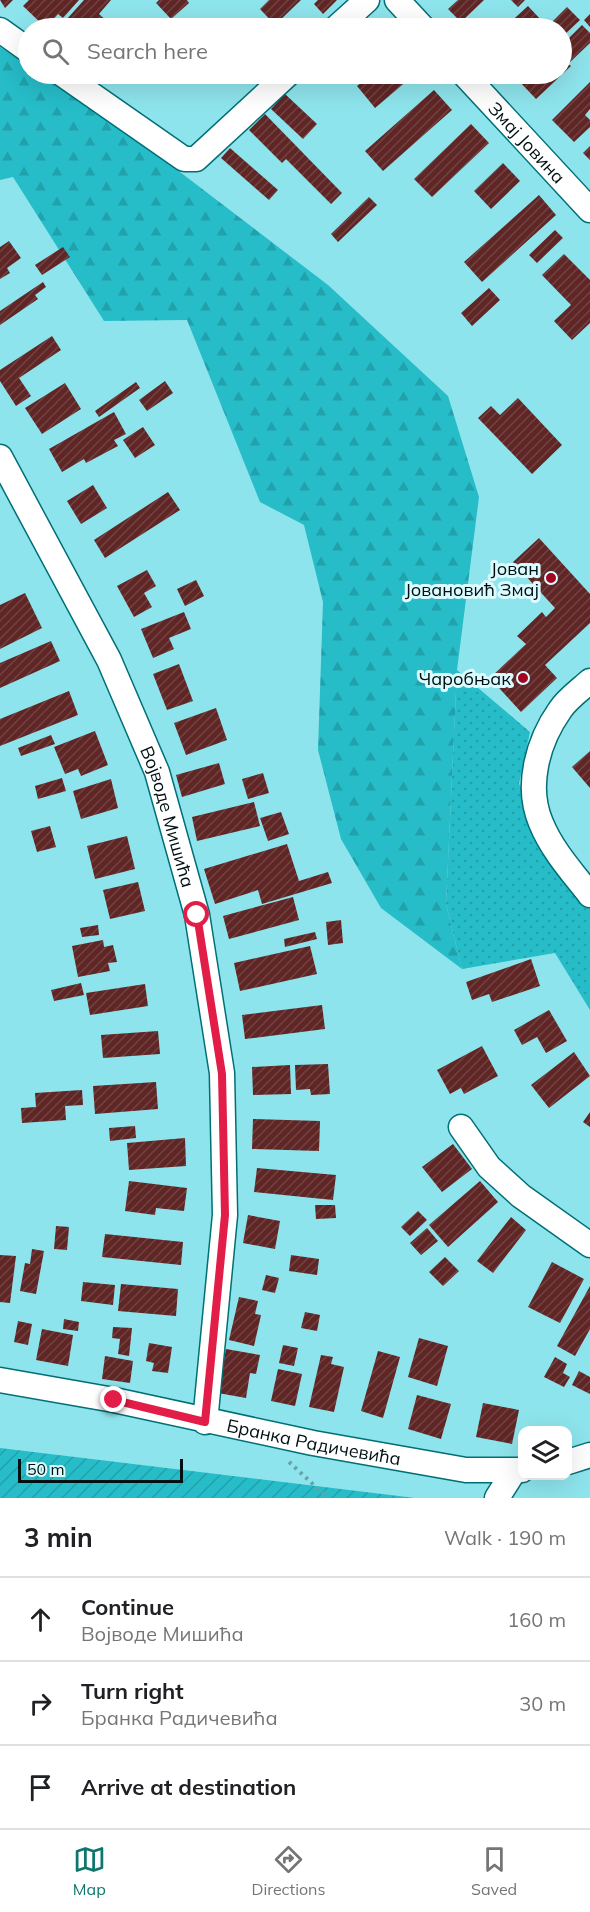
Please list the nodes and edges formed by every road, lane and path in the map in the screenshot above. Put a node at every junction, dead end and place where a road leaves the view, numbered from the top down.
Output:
1 (367, 0) edge
2 (396, 0) edge
3 (347, 18) edge
4 (413, 18) edge
5 (0, 30) edge
6 (18, 43) edge
7 (76, 84) edge
8 (277, 84) edge
9 (473, 84) edge
10 (590, 210) edge
11 (0, 457) edge
12 (590, 681) edge
13 (590, 895) edge
14 (461, 1126) dead end
15 (590, 1245) edge
16 (0, 1380) edge
17 (205, 1422) junction
18 (258, 1432) junction
19 (590, 1455) edge
20 (572, 1460) edge
21 (518, 1471) edge
22 (328, 1498) edge
23 (497, 1498) edge

1 - 3 street
2 - 4 street
5 - 6 street
7 - 8 street
9 - 10 street, Змај Јовина
11 - 17 street, Војводе Мишића
12 - 13 street
14 - 15 street
16 - 17 street, Бранка Радичевића
17 - 18 street, Бранка Радичевића
18 - 21 street, Бранка Радичевића
18 - 22 path
19 - 20 street
21 - 23 street

